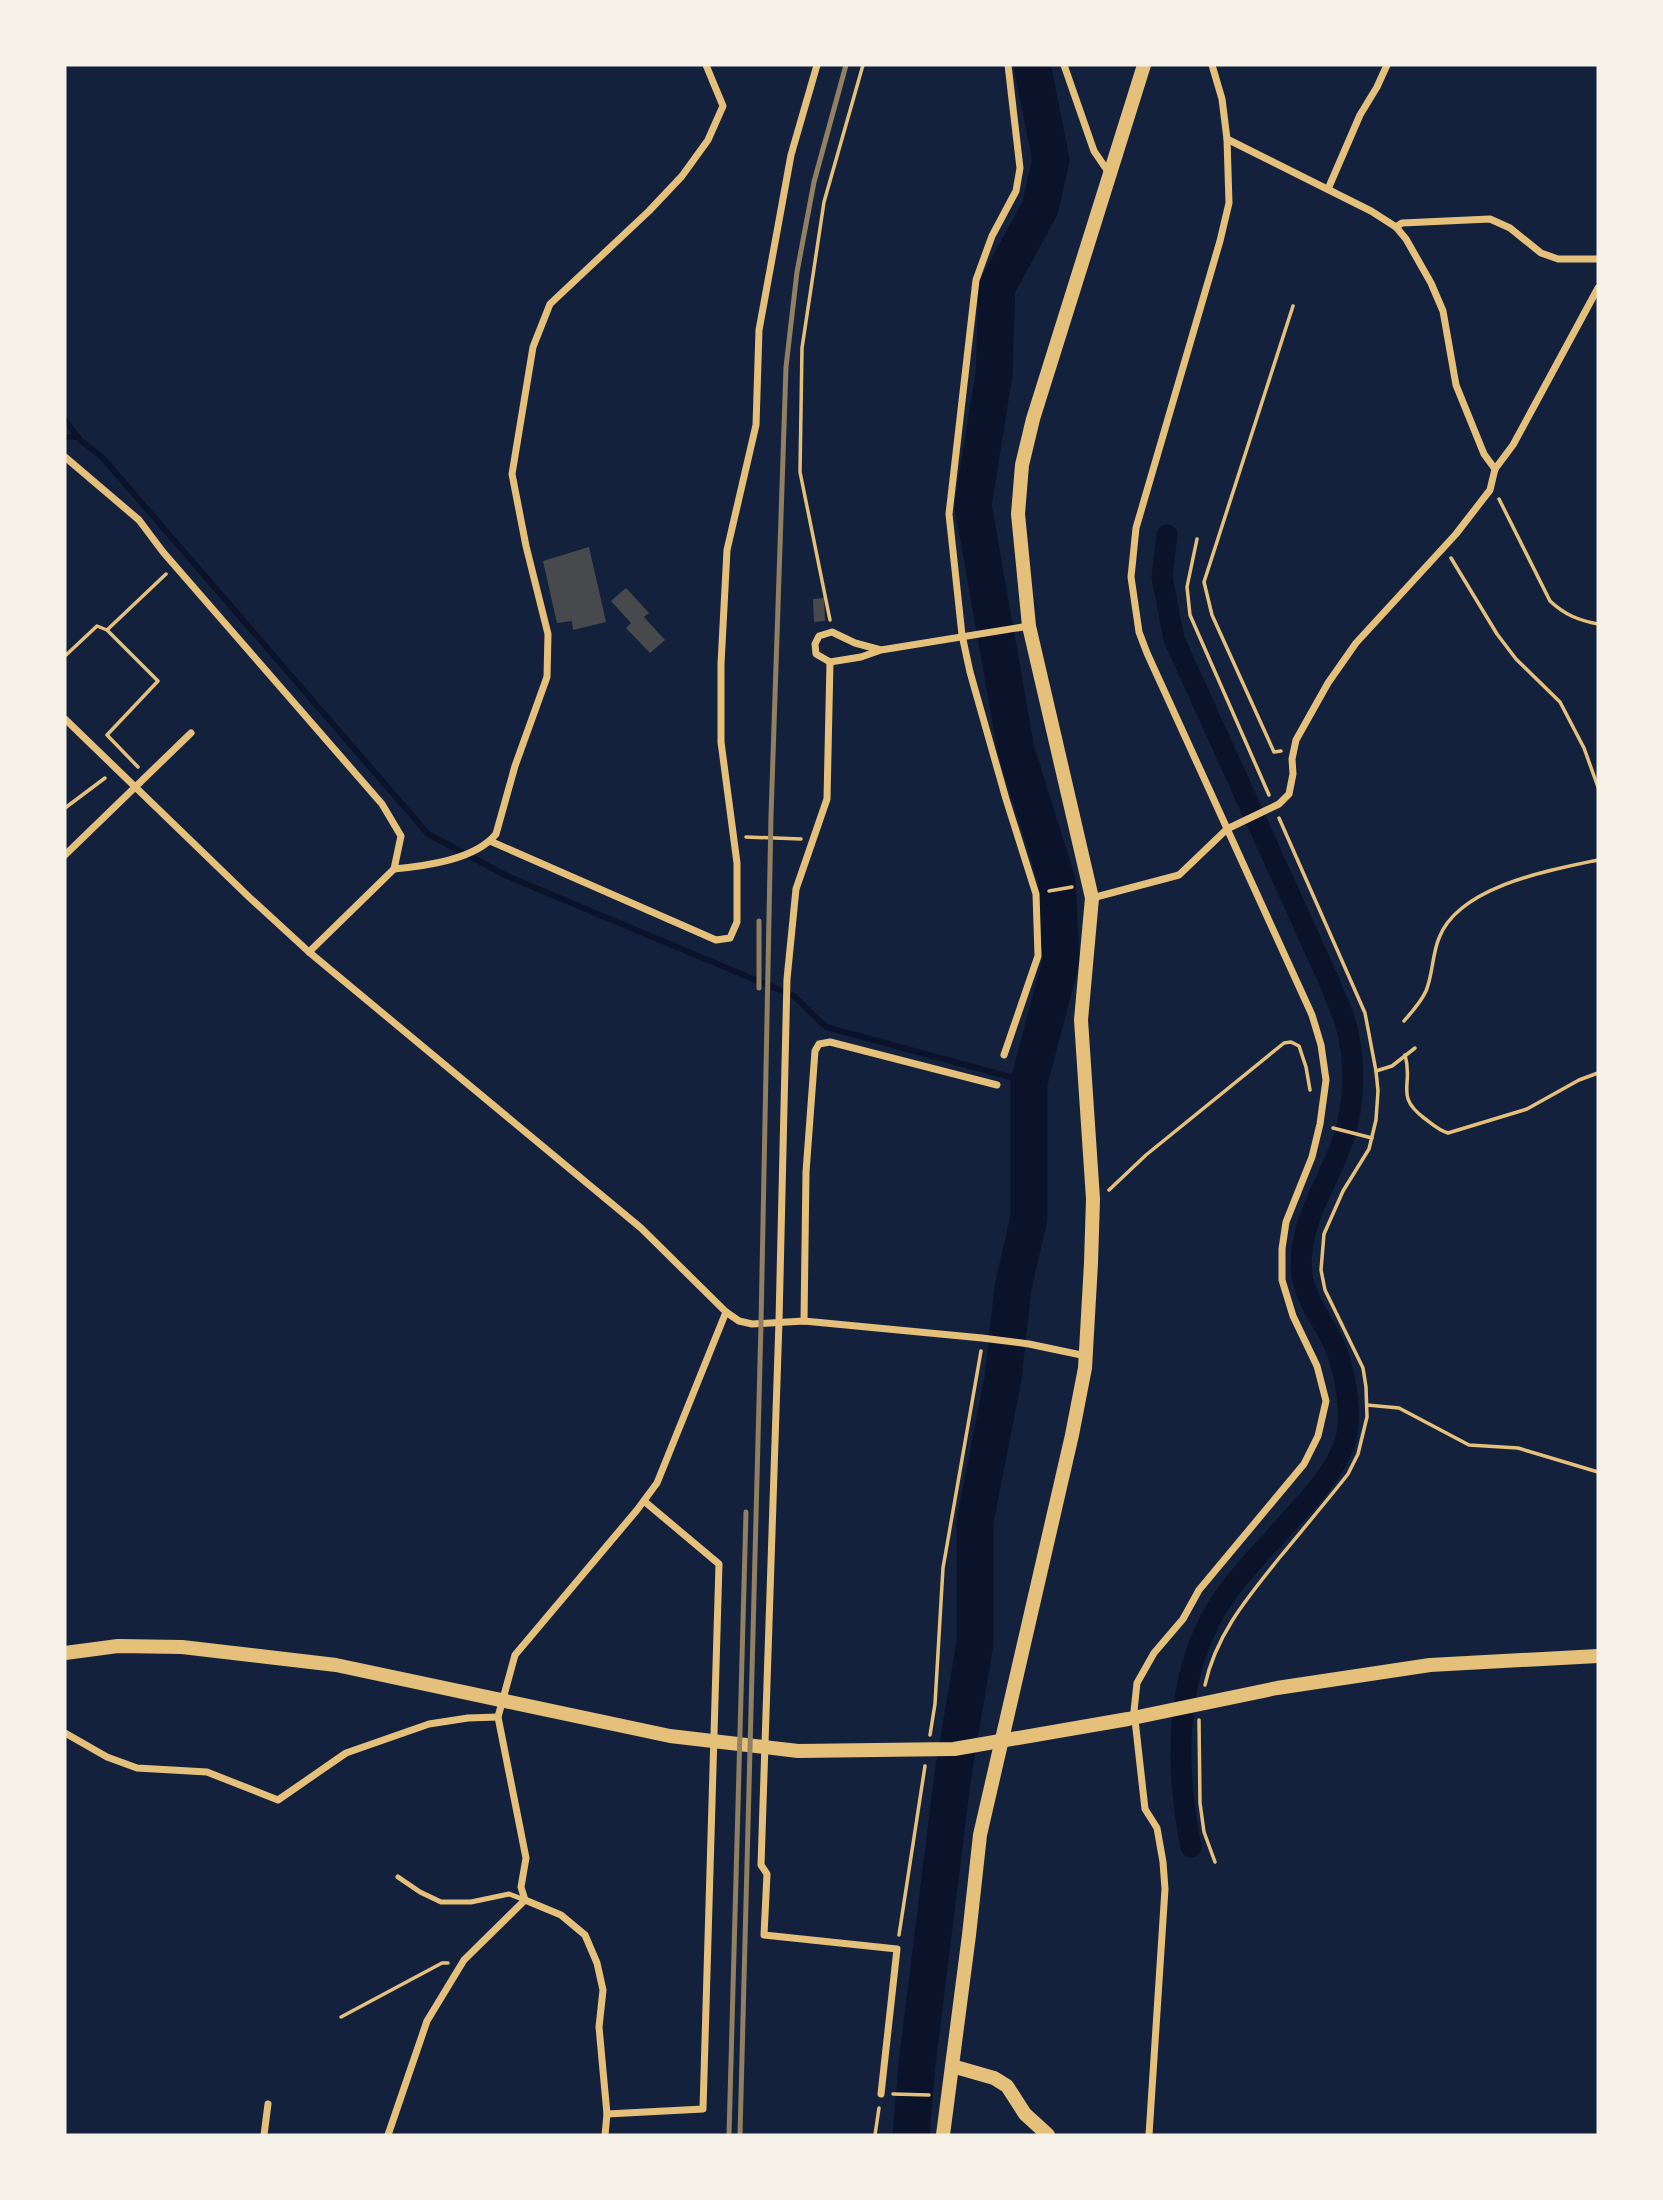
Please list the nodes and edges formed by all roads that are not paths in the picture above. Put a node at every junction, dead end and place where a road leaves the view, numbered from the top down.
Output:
1 (706, 65) edge
2 (817, 65) edge
3 (1007, 65) edge
4 (1064, 65) edge
5 (1144, 65) edge
6 (1212, 65) edge
7 (1387, 65) edge
8 (1227, 139) junction
9 (1110, 174) junction
10 (1328, 189) junction
11 (1396, 227) junction
12 (1598, 259) edge
13 (1598, 288) edge
14 (65, 457) edge
15 (1495, 469) junction
16 (1029, 626) junction
17 (962, 635) junction
18 (881, 650) junction
19 (830, 662) junction
20 (65, 719) edge
21 (191, 733) dead end
22 (135, 786) junction
23 (1227, 829) junction
24 (490, 841) junction
25 (65, 855) edge
26 (394, 869) junction
27 (1092, 898) junction
28 (309, 951) junction
29 (1004, 1055) dead end
30 (997, 1085) dead end
31 (726, 1312) junction
32 (779, 1321) junction
33 (804, 1321) junction
34 (1086, 1356) junction
35 (644, 1501) junction
36 (65, 1653) edge
37 (1598, 1656) edge
38 (498, 1717) junction
39 (65, 1733) edge
40 (398, 1877) dead end
41 (525, 1900) junction
42 (952, 2066) junction
43 (881, 2094) road end
44 (268, 2104) dead end
45 (607, 2113) junction
46 (264, 2135) edge
47 (388, 2135) edge
48 (605, 2135) edge
49 (943, 2135) edge
50 (1048, 2135) edge
51 (1149, 2135) edge

1 - 24 street
2 - 24 street
3 - 17 street
4 - 9 street
5 - 9 main road
6 - 8 street
7 - 10 street
8 - 10 street
8 - 23 street
9 - 16 main road
10 - 11 street
11 - 12 street
11 - 15 street
13 - 15 street
14 - 26 street
15 - 23 street
16 - 17 street
16 - 27 main road
17 - 18 street
17 - 29 street
18 - 19 street
18 - 19 street
19 - 32 street
20 - 22 street
21 - 22 street
22 - 25 street
22 - 28 street
23 - 27 street
23 - 51 street
24 - 26 street
26 - 28 street
27 - 34 main road
28 - 31 street
30 - 33 street
31 - 32 street
31 - 35 street
32 - 33 street
32 - 43 street
33 - 34 street
34 - 42 main road
35 - 38 street
35 - 45 street
36 - 37 main road
38 - 39 street
38 - 41 street
40 - 41 lane
41 - 45 street
41 - 47 street
42 - 49 main road
42 - 50 main road
44 - 46 street
45 - 48 street

